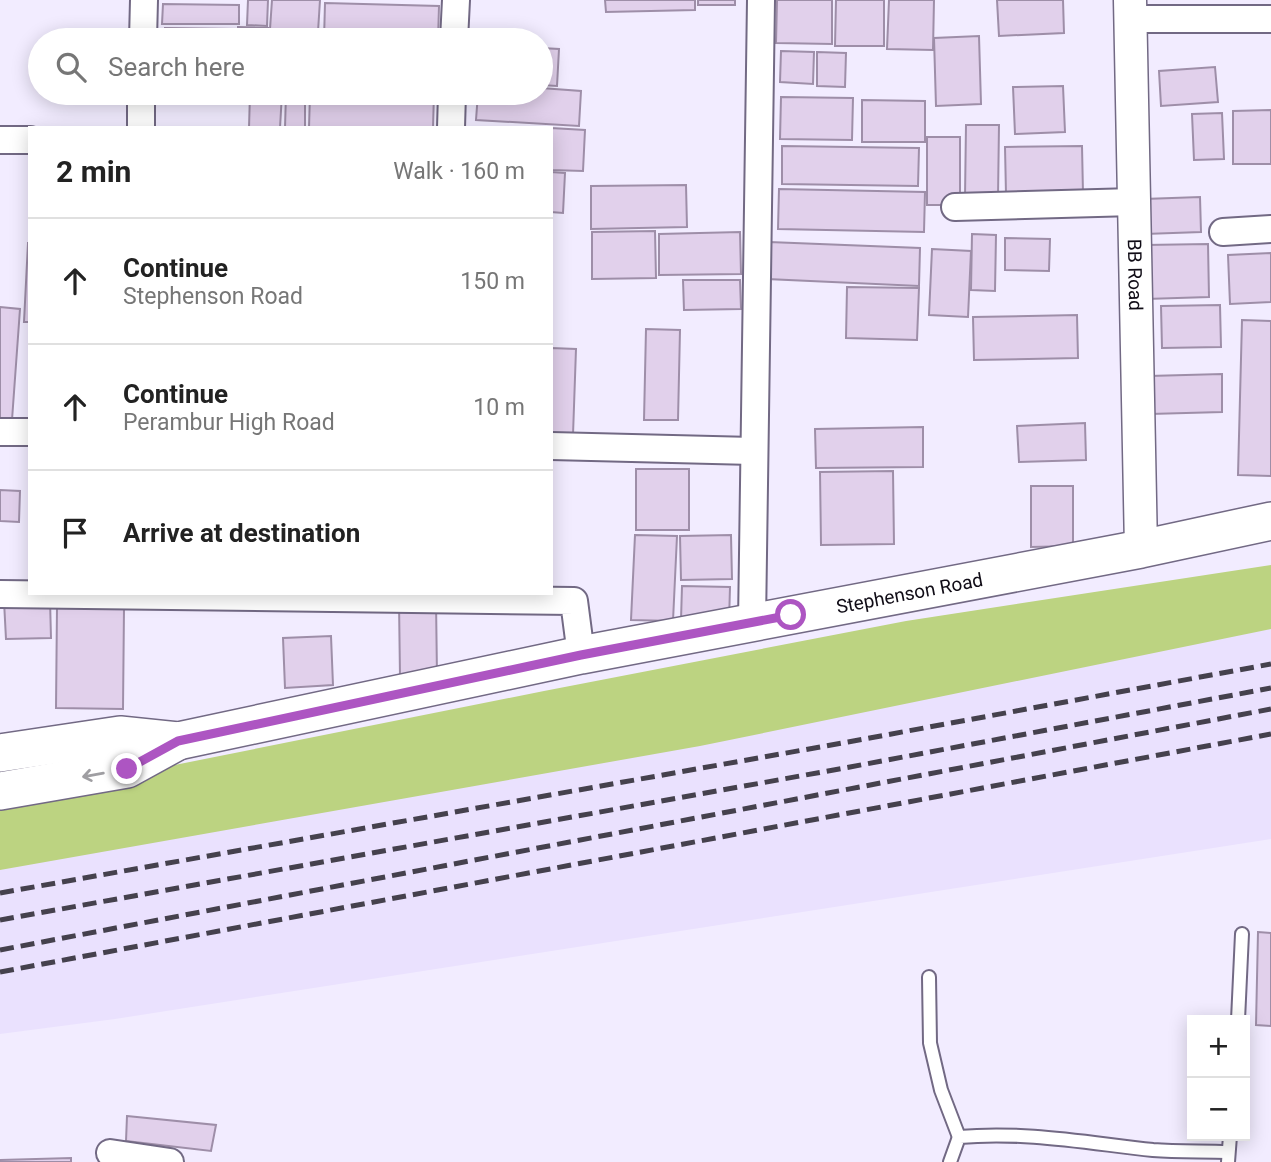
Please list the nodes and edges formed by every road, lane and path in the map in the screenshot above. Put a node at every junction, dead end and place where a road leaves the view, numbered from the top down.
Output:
1 (144, 0) edge
2 (456, 0) edge
3 (761, 0) edge
4 (1130, 9) edge
5 (1271, 19) edge
6 (143, 28) edge
7 (455, 28) edge
8 (141, 105) edge
9 (451, 105) edge
10 (141, 126) edge
11 (450, 126) edge
12 (0, 140) edge
13 (28, 140) edge
14 (1134, 202) junction
15 (955, 206) dead end
16 (1271, 229) edge
17 (1223, 232) dead end
18 (0, 432) edge
19 (28, 432) edge
20 (553, 446) edge
21 (753, 451) junction
22 (1271, 521) edge
23 (1141, 549) junction
24 (0, 594) edge
25 (28, 594) edge
26 (82, 595) edge
27 (752, 623) junction
28 (581, 655) junction
29 (178, 741) junction
30 (0, 753) edge
31 (0, 791) edge
32 (1242, 934) dead end
33 (929, 977) dead end
34 (1238, 1015) edge
35 (959, 1137) junction
36 (110, 1153) dead end
37 (1228, 1157) edge
38 (170, 1162) edge
39 (950, 1162) edge

1 - 6 street
2 - 7 street
3 - 21 street
4 - 5 street
4 - 14 street, BB Road
8 - 10 street
9 - 11 street
12 - 13 street
14 - 15 street
14 - 23 street, BB Road
16 - 17 street
18 - 19 street
20 - 21 street
21 - 27 street
22 - 23 main road, Stephenson Road
23 - 27 main road, Stephenson Road
24 - 25 street
26 - 28 street
27 - 28 main road, Stephenson Road
28 - 29 main road, Stephenson Road
29 - 30 main road
29 -> 31 main road
32 - 34 lane
33 - 35 lane
35 - 37 lane
35 - 39 lane
36 - 38 street

